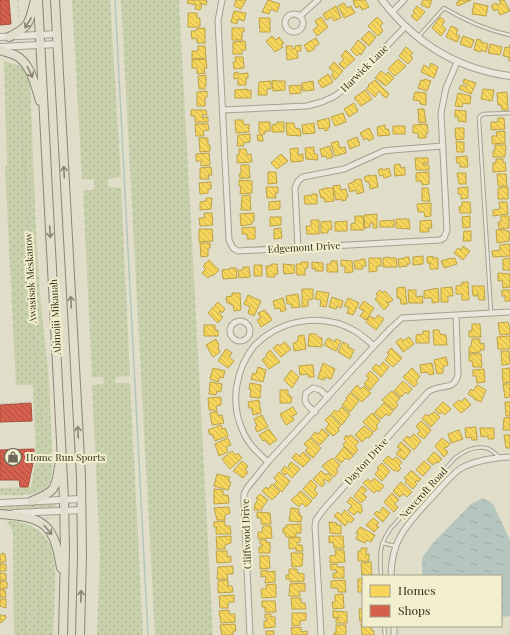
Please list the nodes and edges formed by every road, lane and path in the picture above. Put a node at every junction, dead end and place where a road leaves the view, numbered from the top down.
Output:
1 (18, 0) edge
2 (35, 0) edge
3 (38, 0) edge
4 (55, 0) edge
5 (222, 0) edge
6 (318, 0) edge
7 (382, 0) edge
8 (404, 0) edge
9 (392, 12) junction
10 (300, 16) dead end
11 (19, 22) dead end
12 (405, 27) junction
13 (57, 34) junction
14 (40, 35) junction
15 (510, 35) edge
16 (0, 37) edge
17 (9, 37) junction
18 (418, 37) junction
19 (58, 44) junction
20 (41, 45) junction
21 (0, 49) edge
22 (457, 62) junction
23 (18, 64) dead end
24 (510, 76) edge
25 (223, 110) junction
26 (44, 111) junction
27 (510, 113) edge
28 (443, 146) junction
29 (298, 248) junction
30 (510, 312) edge
31 (492, 313) junction
32 (456, 315) junction
33 (247, 338) dead end
34 (255, 345) junction
35 (374, 346) junction
36 (328, 397) junction
37 (31, 402) dead end
38 (0, 404) edge
39 (315, 412) junction
40 (62, 444) junction
41 (500, 457) junction
42 (510, 457) edge
43 (268, 462) junction
44 (52, 491) junction
45 (64, 499) junction
46 (81, 499) junction
47 (32, 501) junction
48 (0, 503) edge
49 (65, 510) junction
50 (82, 510) junction
51 (0, 514) edge
52 (37, 529) dead end
53 (382, 543) junction
54 (396, 546) junction
55 (42, 550) junction
56 (381, 575) edge
57 (391, 575) edge
58 (64, 590) junction
59 (24, 635) edge
60 (38, 635) edge
61 (63, 635) edge
62 (80, 635) edge
63 (250, 635) edge
64 (321, 635) edge

1 - 11 path
2 -> 17 main road
3 - 14 main road, Abinojii Mikanah
4 - 13 main road, Abinojii Mikanah
5 - 25 street, Edgemont Drive
6 - 10 street
7 - 9 street
8 - 9 street
9 - 12 street
12 - 18 street
12 - 25 street, Harwick Lane
13 - 14 street
13 - 19 main road, Abinojii Mikanah
14 - 17 street
14 - 20 main road, Abinojii Mikanah
15 - 18 lane
16 - 17 street
18 - 22 street
19 - 20 street
46 -> 19 main road, Abinojii Mikanah
20 - 21 street
20 - 26 main road, Abinojii Mikanah
21 -> 26 main road
22 - 24 street
22 - 28 street, Edgemont Drive
23 - 44 path, Awasisak Mēskanow
25 - 29 street, Edgemont Drive
26 -> 40 main road, Abinojii Mikanah
27 - 31 lane
28 - 29 street
28 - 29 street, Edgemont Drive
30 - 31 street, Cliffwood Drive
31 - 32 street, Cliffwood Drive
32 - 35 street, Cliffwood Drive
32 - 64 street, Dayton Drive
33 - 34 street
34 - 35 street
34 - 43 street
35 - 36 street, Cliffwood Drive
36 - 39 street, Cliffwood Drive
36 - 39 street
37 - 38 path
39 - 43 street, Cliffwood Drive
40 - 44 main road
40 - 45 main road, Abinojii Mikanah
41 - 42 street, Newcroft Road
41 - 53 lane, Newcroft Road
41 - 54 street, Newcroft Road
43 - 63 street, Cliffwood Drive
44 - 47 main road
45 - 46 street
45 - 47 street
45 - 49 main road, Abinojii Mikanah
46 - 50 main road, Abinojii Mikanah
47 - 48 street
49 - 50 street
49 - 51 street
49 - 58 main road, Abinojii Mikanah
62 -> 50 main road, Abinojii Mikanah
51 -> 58 main road
52 - 55 path
53 - 54 lane
53 - 56 lane, Newcroft Road
54 - 57 street, Newcroft Road
55 - 59 path
55 - 60 path
58 - 61 main road, Abinojii Mikanah

